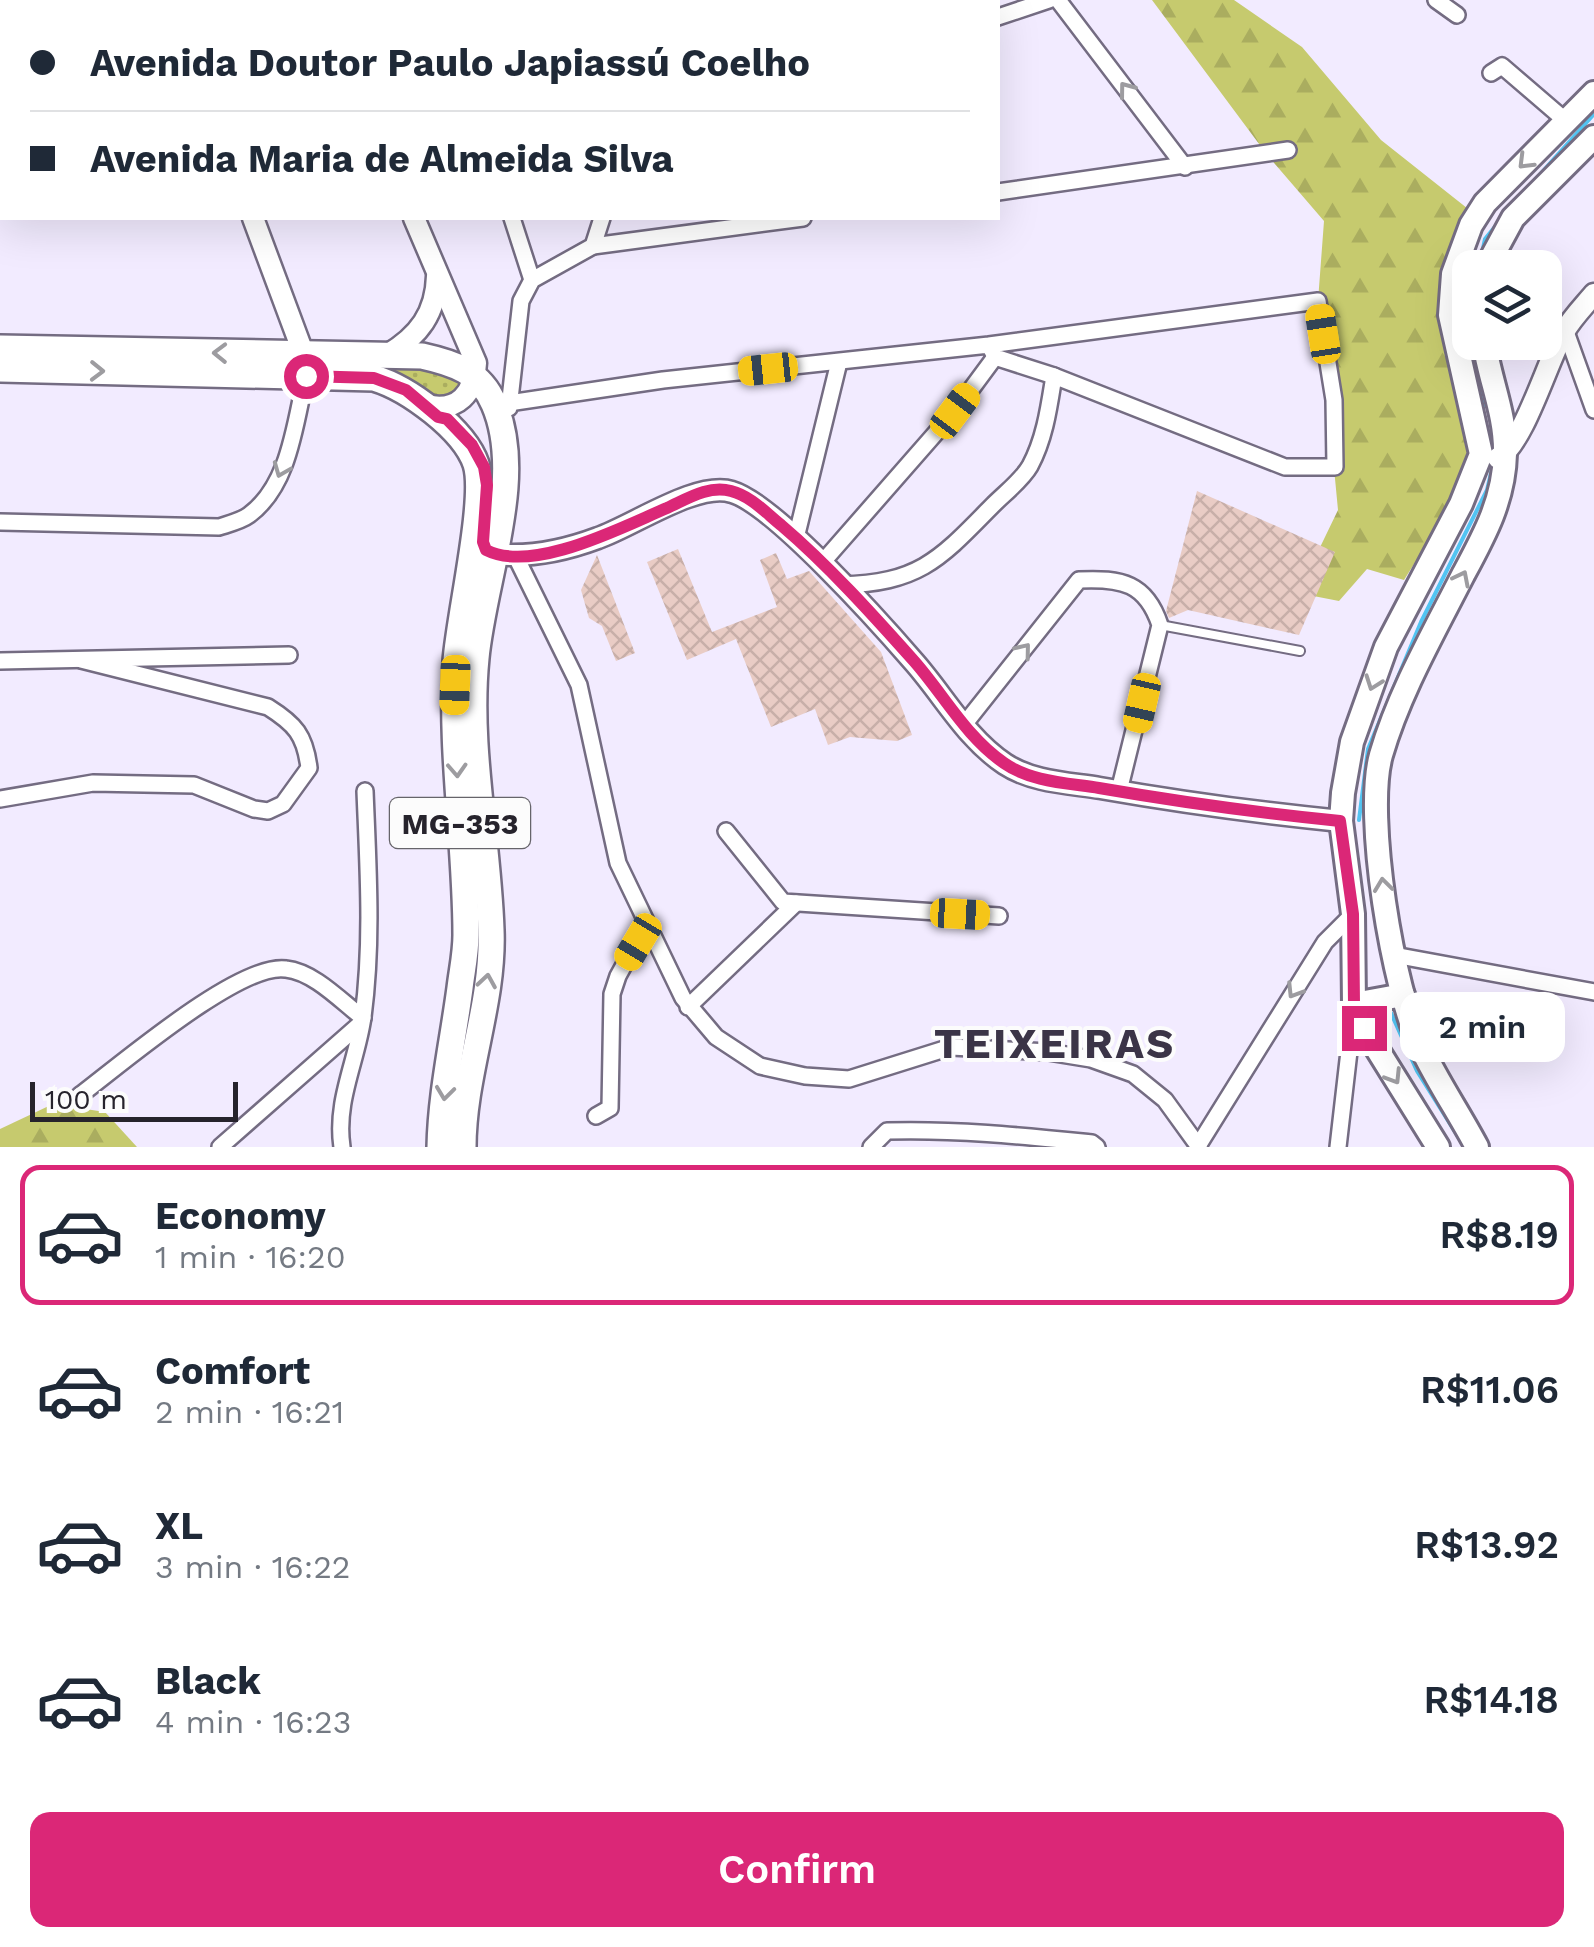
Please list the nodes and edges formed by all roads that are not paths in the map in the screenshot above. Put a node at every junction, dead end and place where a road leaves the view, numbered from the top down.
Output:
1 (1049, 0) edge
2 (1058, 0) edge
3 (1436, 0) edge
4 (1457, 14) dead end
5 (1000, 17) edge
6 (1492, 73) dead end
7 (1594, 93) edge
8 (1566, 120) junction
9 (1594, 136) edge
10 (1288, 150) dead end
11 (1184, 167) junction
12 (1000, 192) edge
13 (254, 220) edge
14 (415, 220) edge
15 (513, 220) edge
16 (601, 220) edge
17 (788, 220) edge
18 (593, 246) junction
19 (1496, 250) edge
20 (437, 274) junction
21 (532, 280) junction
22 (1594, 294) edge
23 (290, 317) junction
24 (1566, 330) junction
25 (0, 348) edge
26 (992, 350) junction
27 (270, 354) junction
28 (387, 355) junction
29 (1489, 360) edge
30 (839, 362) junction
31 (305, 366) junction
32 (0, 369) edge
33 (1054, 376) junction
34 (475, 377) junction
35 (1534, 395) junction
36 (502, 404) junction
37 (1594, 410) edge
38 (432, 411) junction
39 (1505, 423) junction
40 (1480, 445) junction
41 (1505, 454) junction
42 (0, 522) edge
43 (796, 538) junction
44 (505, 555) junction
45 (821, 564) junction
46 (841, 585) junction
47 (1160, 625) junction
48 (1300, 651) dead end
49 (289, 655) dead end
50 (81, 660) junction
51 (0, 661) edge
52 (963, 726) junction
53 (365, 791) dead end
54 (1119, 792) junction
55 (0, 799) edge
56 (1340, 821) junction
57 (726, 831) dead end
58 (1379, 847) junction
59 (796, 902) junction
60 (1353, 914) junction
61 (999, 916) dead end
62 (646, 924) junction
63 (1394, 955) junction
64 (1594, 992) edge
65 (1403, 995) junction
66 (1354, 1004) junction
67 (688, 1008) junction
68 (362, 1020) junction
69 (79, 1096) dead end
70 (596, 1116) dead end
71 (1042, 1143) edge
72 (1199, 1146) edge
73 (220, 1147) edge
74 (342, 1147) edge
75 (440, 1147) edge
76 (463, 1147) edge
77 (871, 1147) edge
78 (1097, 1147) edge
79 (1338, 1147) edge
80 (1438, 1147) edge
81 (1476, 1147) edge

1 - 5 street
11 -> 2 street
3 - 4 street
6 - 8 street
7 - 8 main road
8 -> 40 main road
9 - 19 main road
10 - 11 street
11 - 12 street
13 - 23 street
14 - 20 street
15 - 21 street
16 - 18 street
17 - 18 street
18 - 21 street
20 - 28 street
20 - 34 street
21 - 36 street
22 - 24 street
23 - 27 street
23 - 31 street
24 - 35 street
24 - 37 street
27 -> 25 main road, MG-353
26 - 30 street
26 - 33 street
26 - 33 street
26 - 45 street
27 - 31 main road, MG-353
28 - 31 main road, MG-353
28 - 34 main road, MG-353
29 - 39 main road
30 - 36 street
30 - 43 street
32 -> 31 main road, MG-353
31 - 38 main road, MG-353
31 -> 42 street
33 - 46 street
34 - 36 main road, MG-353
34 - 38 street
35 - 39 street
35 - 41 street
36 - 44 main road, MG-353
38 - 44 main road
38 -> 75 main road, MG-353
39 - 40 street
39 - 41 main road
40 - 41 street
40 -> 56 main road
58 -> 41 main road
43 - 44 street
43 - 45 street
44 - 62 street
76 -> 44 main road, MG-353
45 - 46 street
46 - 52 street
47 - 48 lane
52 -> 47 street
47 - 54 street
49 - 50 street
50 - 51 street
50 - 55 street
52 - 54 street
53 - 68 street
54 - 56 street
56 - 58 main road
56 - 60 main road
57 - 59 street
63 -> 58 main road
59 - 61 street
59 - 67 street
60 - 63 main road
60 - 66 main road
60 -> 72 street
62 - 67 street
62 - 70 street
63 - 64 street
63 - 65 main road
65 - 66 main road
65 - 81 main road
66 - 79 street
66 -> 80 main road
67 - 72 street
68 - 69 street
68 - 73 street
68 - 74 street
71 - 77 street
71 - 78 street

